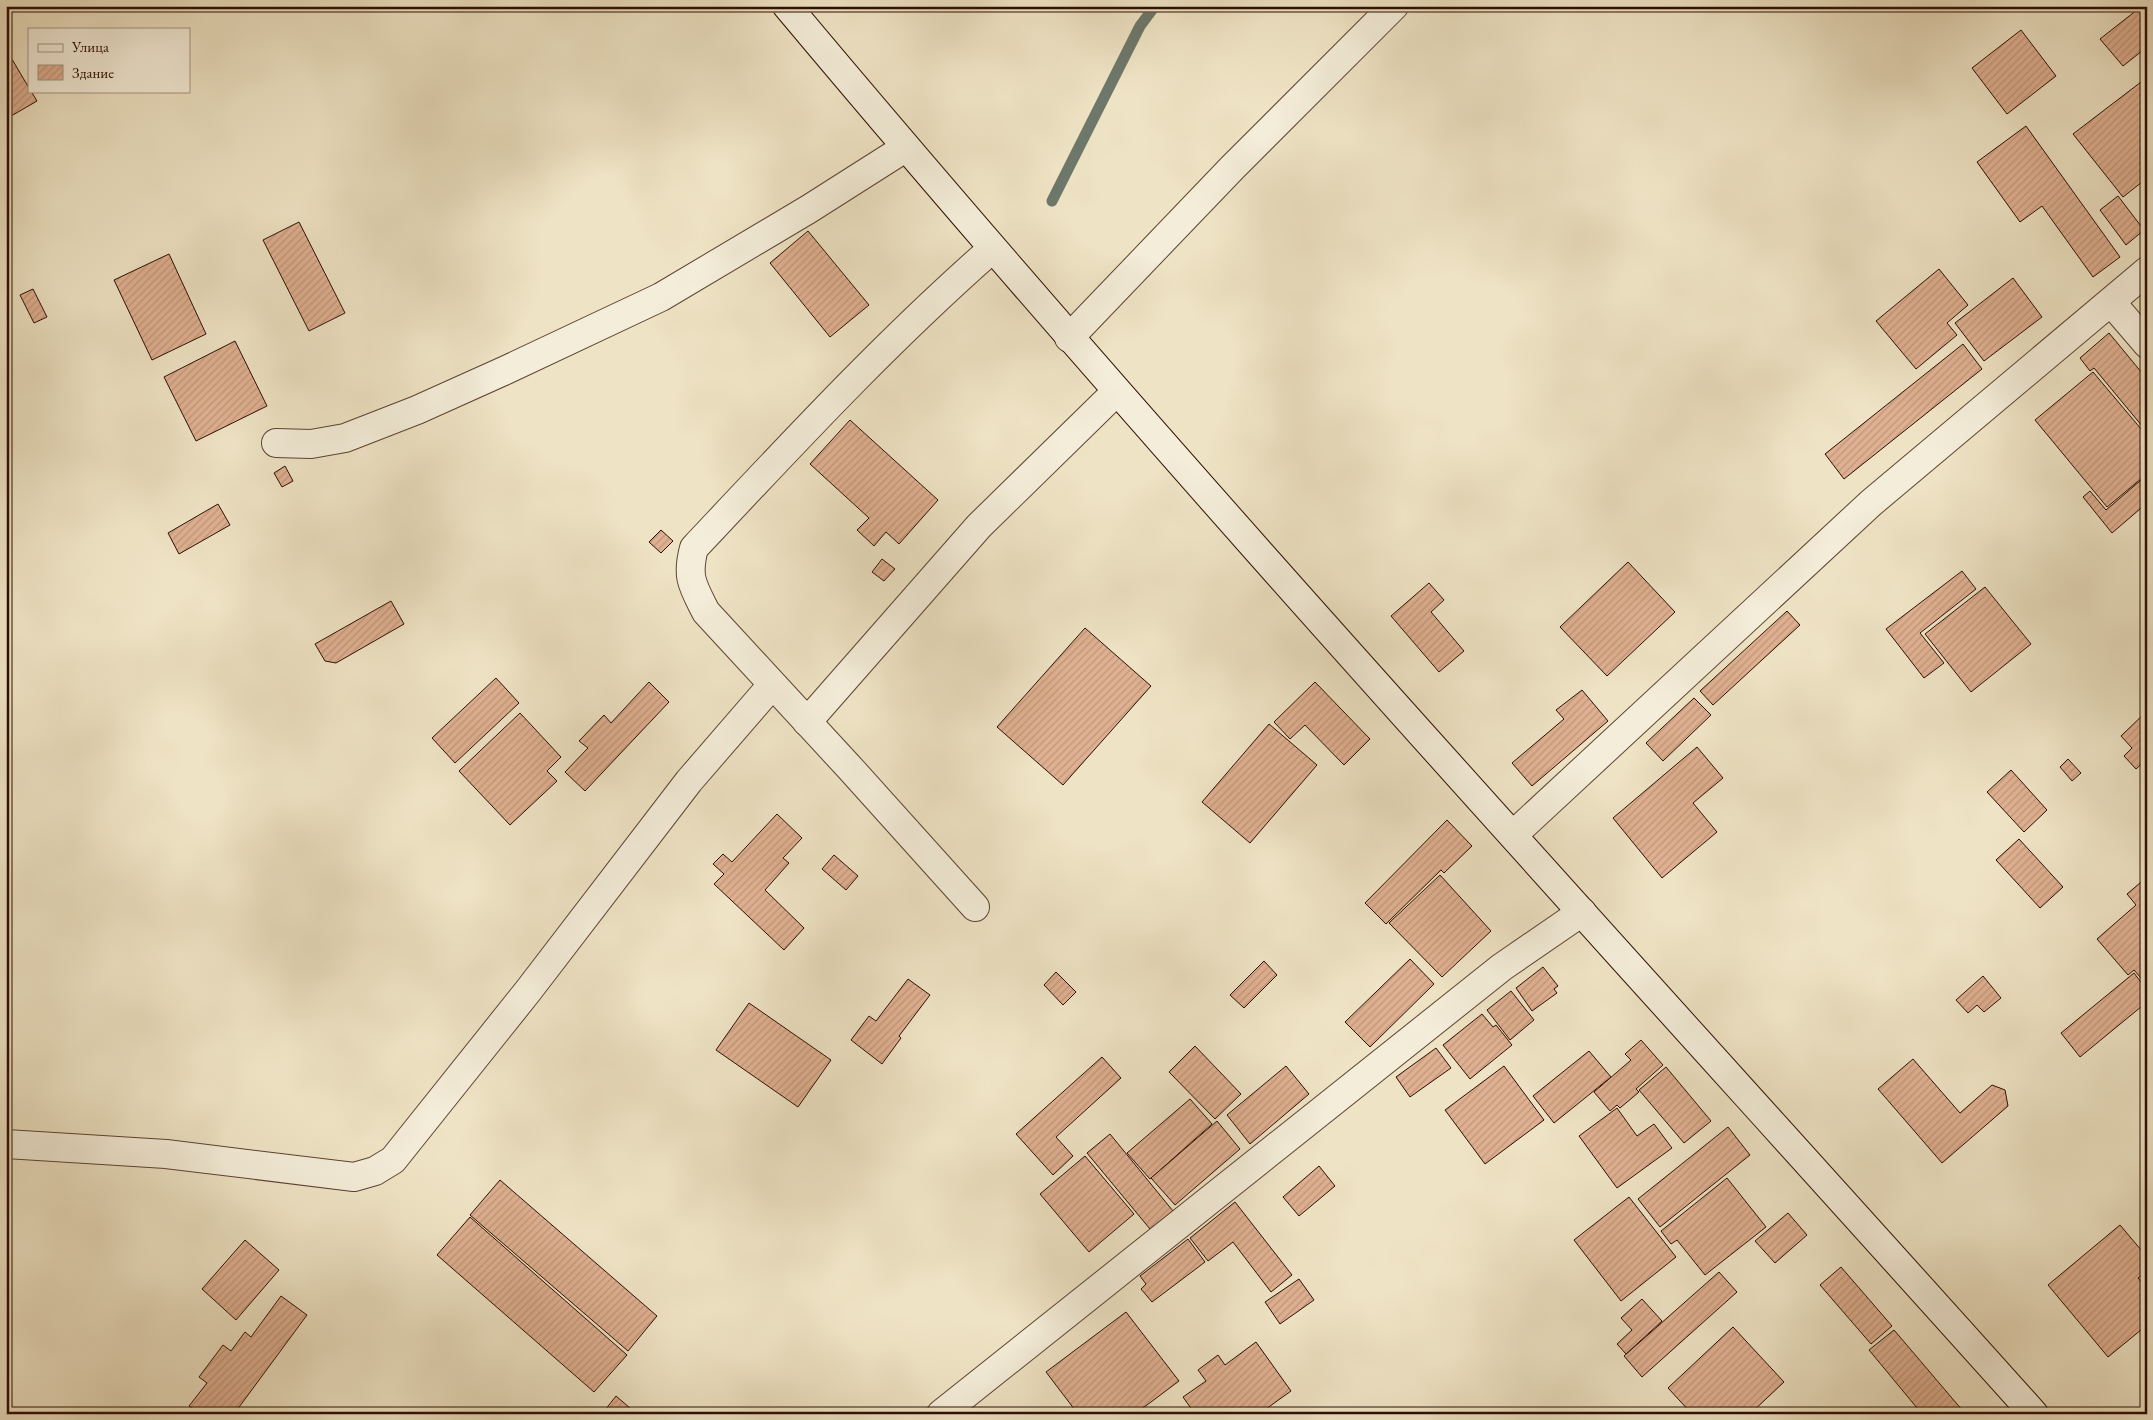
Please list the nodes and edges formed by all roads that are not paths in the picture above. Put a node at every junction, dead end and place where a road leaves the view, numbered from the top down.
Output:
1 (786, 6) edge
2 (1394, 6) edge
3 (905, 148) junction
4 (992, 250) junction
5 (2147, 271) edge
6 (2111, 302) junction
7 (1069, 338) junction
8 (2147, 344) edge
9 (1116, 392) junction
10 (276, 443) dead end
11 (772, 685) junction
12 (807, 722) junction
13 (1513, 835) junction
14 (975, 907) dead end
15 (1582, 912) junction
16 (6, 1144) edge
17 (941, 1414) edge
18 (2034, 1414) edge

1 - 3 street
2 - 7 street
3 - 4 street
3 - 10 street
4 - 7 street
4 - 11 street
5 - 6 street
6 - 8 street
6 - 13 street
7 - 9 street
9 - 12 street
9 - 13 street
11 - 12 street
11 - 16 street
12 - 14 street
13 - 15 street
15 - 17 street
15 - 18 street

